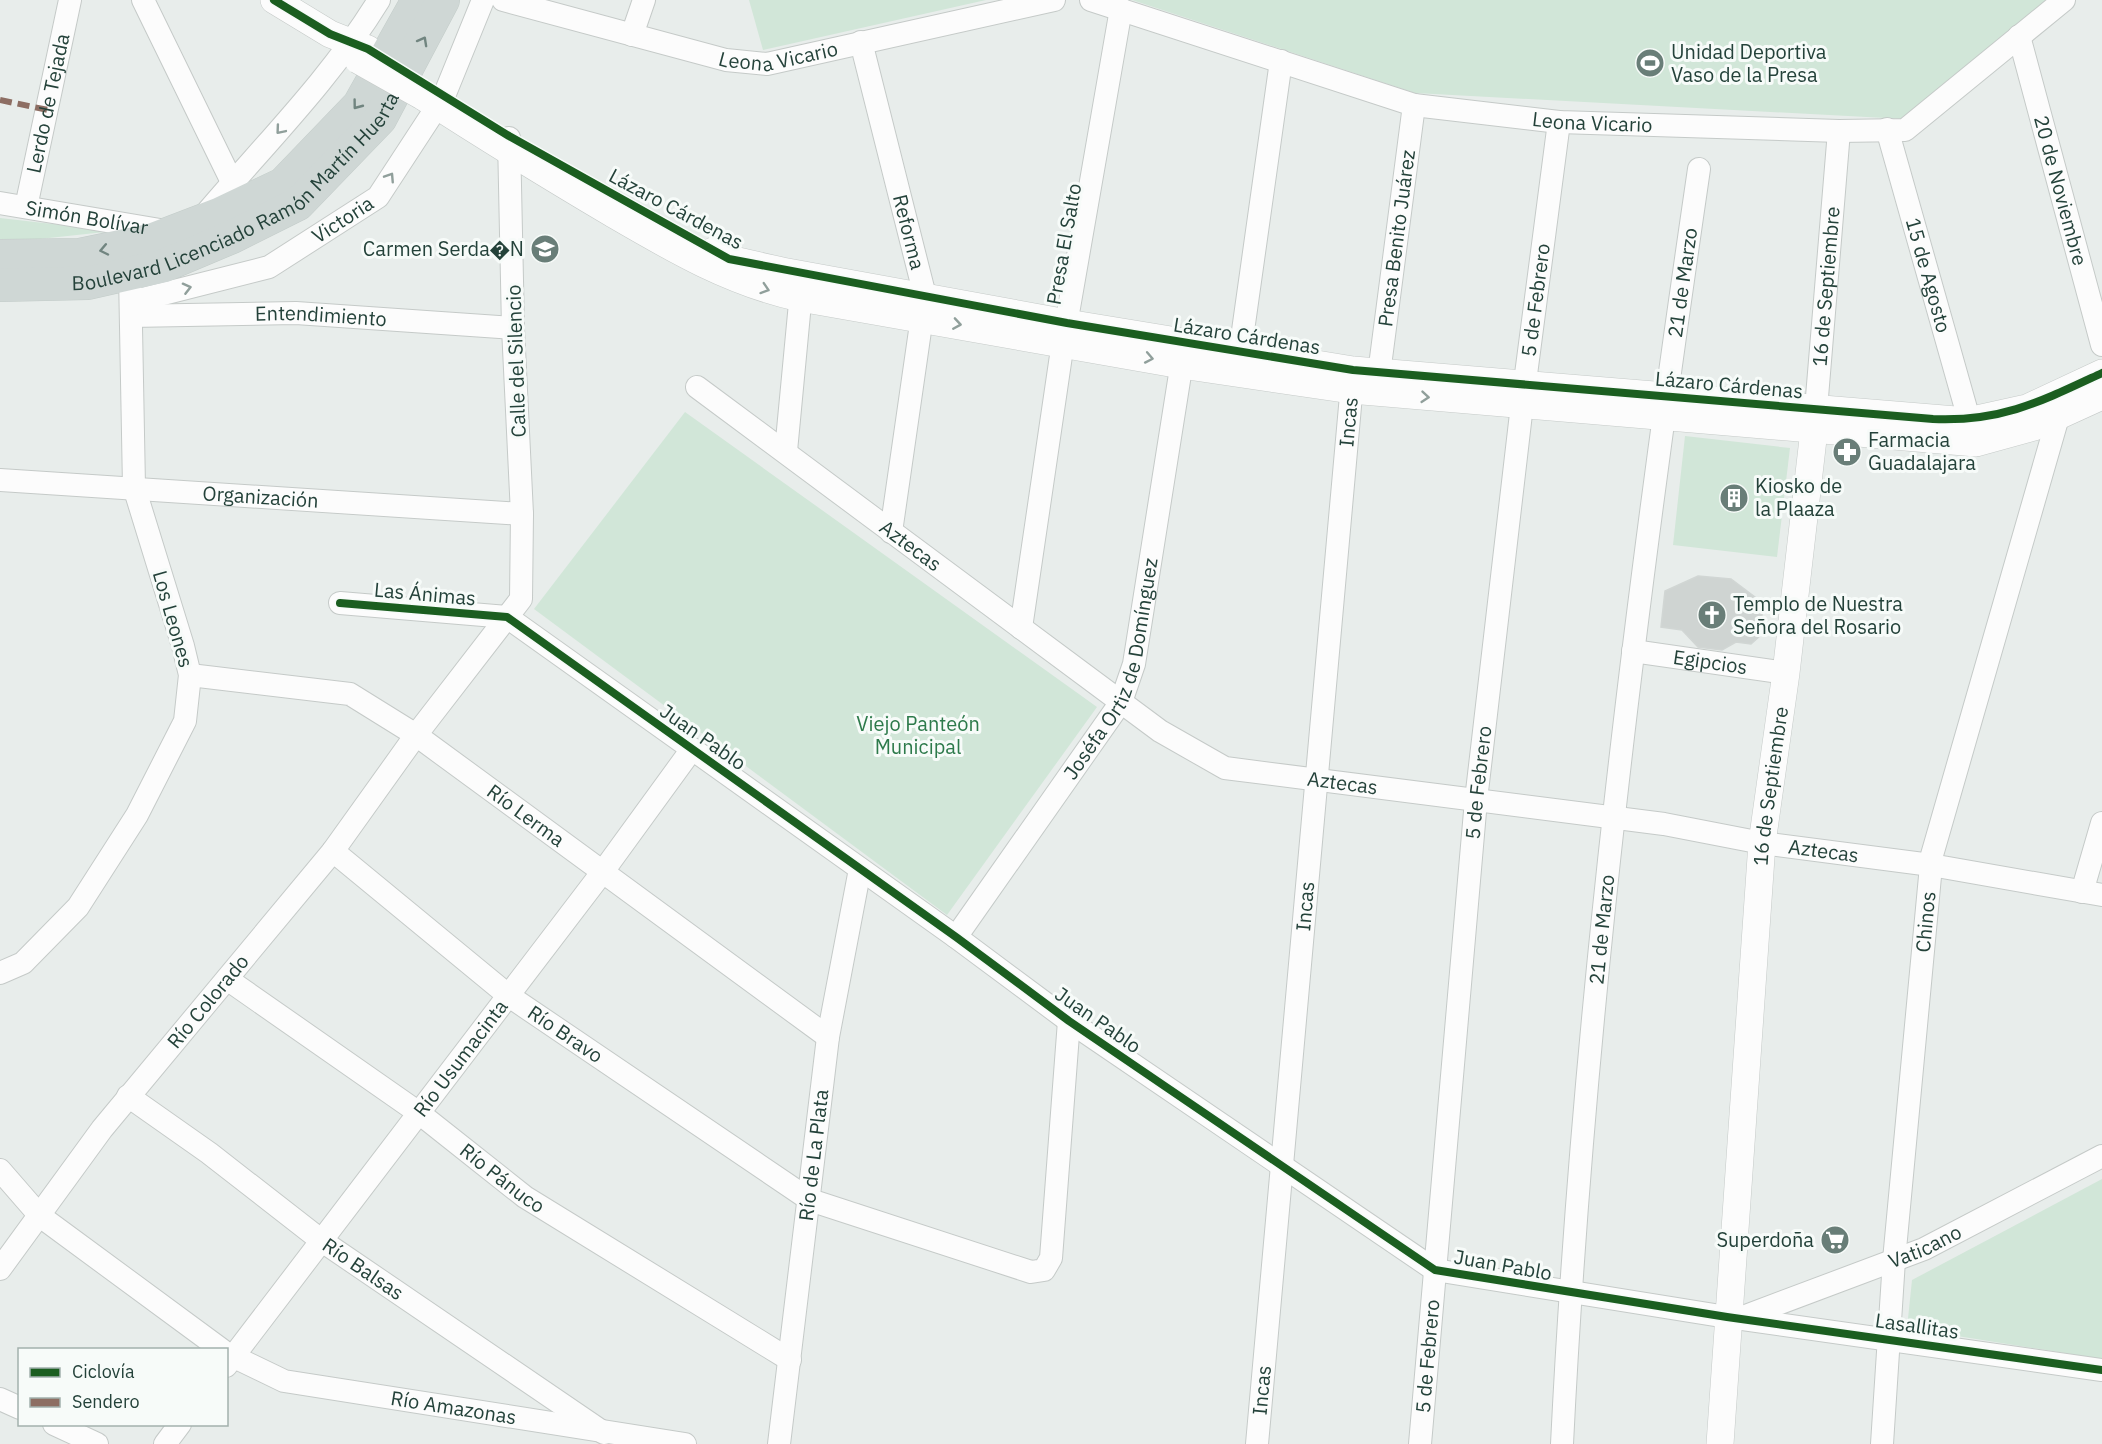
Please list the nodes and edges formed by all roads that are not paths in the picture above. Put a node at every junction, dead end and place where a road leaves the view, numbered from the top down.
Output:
1 (70, 0) edge
2 (143, 0) edge
3 (274, 0) edge
4 (379, 0) edge
5 (418, 0) edge
6 (443, 0) edge
7 (483, 0) edge
8 (503, 0) edge
9 (644, 0) edge
10 (1054, 0) edge
11 (1091, 0) edge
12 (2064, 0) edge
13 (1121, 9) junction
14 (632, 35) junction
15 (2019, 36) junction
16 (861, 42) junction
17 (351, 47) junction
18 (1281, 61) junction
19 (433, 96) junction
20 (1414, 105) junction
21 (1559, 122) junction
22 (1887, 129) junction
23 (1839, 131) junction
24 (510, 145) junction
25 (1699, 169) dead end
26 (232, 182) junction
27 (0, 203) edge
28 (26, 207) junction
29 (185, 228) junction
30 (0, 256) edge
31 (0, 285) edge
32 (802, 286) junction
33 (130, 297) junction
34 (923, 307) junction
35 (513, 328) junction
36 (1065, 333) junction
37 (2102, 345) edge
38 (1240, 352) junction
39 (1183, 354) junction
40 (2102, 373) edge
41 (1365, 381) junction
42 (697, 387) dead end
43 (1524, 394) junction
44 (2102, 396) edge
45 (2059, 405) junction
46 (1664, 406) junction
47 (1815, 419) junction
48 (1972, 432) junction
49 (786, 451) junction
50 (0, 480) edge
51 (134, 487) junction
52 (522, 514) junction
53 (891, 531) junction
54 (340, 603) dead end
55 (507, 617) junction
56 (1021, 628) junction
57 (1633, 651) junction
58 (1786, 673) junction
59 (190, 675) junction
60 (1121, 702) junction
61 (416, 735) junction
62 (692, 749) junction
63 (1317, 780) junction
64 (1476, 800) junction
65 (1612, 817) junction
66 (2102, 823) edge
67 (1762, 843) junction
68 (333, 851) junction
69 (1931, 865) junction
70 (860, 868) junction
71 (604, 870) junction
72 (2092, 893) edge
73 (956, 936) junction
74 (0, 973) edge
75 (226, 979) junction
76 (509, 996) junction
77 (1069, 1021) junction
78 (828, 1037) junction
79 (128, 1096) junction
80 (419, 1113) junction
81 (2102, 1156) edge
82 (1282, 1167) junction
83 (0, 1170) edge
84 (810, 1200) junction
85 (40, 1216) junction
86 (322, 1240) junction
87 (1894, 1260) junction
88 (0, 1269) edge
89 (1435, 1270) junction
90 (1569, 1293) junction
91 (1733, 1318) junction
92 (1888, 1338) junction
93 (216, 1348) edge
94 (228, 1355) edge
95 (228, 1356) edge
96 (790, 1360) junction
97 (2102, 1370) edge
98 (0, 1399) edge
99 (18, 1407) edge
100 (56, 1426) edge
101 (179, 1426) edge
102 (604, 1433) junction
103 (97, 1444) edge
104 (165, 1444) edge
105 (685, 1444) edge
106 (779, 1444) edge
107 (1257, 1444) edge
108 (1420, 1444) edge
109 (1562, 1444) edge
110 (1720, 1444) edge
111 (1882, 1444) edge

1 - 28 street, Lerdo de Tejada
2 - 26 street
3 - 17 street, Lázaro Cárdenas
4 - 17 street
5 -> 29 main road, Boulevard Licenciado Ramón Martín Huerta
33 -> 6 main road, Boulevard Licenciado Ramón Martín Huerta
7 - 19 street, Victoria
8 - 14 street, Leona Vicario
9 - 14 street
10 - 16 street, Leona Vicario
11 - 13 street, Leona Vicario
12 - 15 street, Leona Vicario
13 - 18 street, Leona Vicario
13 - 36 street, Presa El Salto
14 - 16 street, Leona Vicario
15 - 22 street, Leona Vicario
15 - 37 street, 20 de Noviembre
16 - 34 street, Reforma
17 - 19 street, Lázaro Cárdenas
17 -> 26 street
18 - 20 street, Leona Vicario
18 - 38 street
19 - 24 street, Lázaro Cárdenas
33 -> 19 street, Victoria
20 - 21 street, Leona Vicario
20 - 41 street, Presa Benito Juárez
21 - 23 street, Leona Vicario
21 - 43 street, 5 de Febrero
22 - 23 street, Leona Vicario
22 - 48 street, 15 de Agosto
23 - 47 street, 16 de Septiembre
24 - 32 street, Lázaro Cárdenas
24 - 35 street, Calle del Silencio
25 - 46 street, 21 de Marzo
26 - 29 street
27 - 28 street, Simón Bolívar
28 - 29 street, Simón Bolívar
29 -> 30 main road, Boulevard Licenciado Ramón Martín Huerta
31 - 33 main road, Boulevard Licenciado Ramón Martín Huerta
32 - 34 street, Lázaro Cárdenas
32 - 49 street
33 - 35 street, Entendimiento
33 - 51 street, Los Leones
34 - 36 street, Lázaro Cárdenas
34 - 53 street, Reforma
35 - 52 street, Calle del Silencio
36 - 39 street, Lázaro Cárdenas
36 - 56 street, Presa El Salto
38 - 39 street, Lázaro Cárdenas
38 - 41 street, Lázaro Cárdenas
39 - 41 street, Lázaro Cárdenas
39 - 60 street, Joséfa Ortiz de Domínguez
40 - 45 street, Lázaro Cárdenas
41 - 43 street, Lázaro Cárdenas
41 - 63 street, Incas
42 - 49 street, Aztecas
43 - 46 street, Lázaro Cárdenas
43 - 64 street, 5 de Febrero
44 - 45 street, Lázaro Cárdenas
45 - 48 street, Lázaro Cárdenas
45 - 69 street, Chinos
46 - 47 street, Lázaro Cárdenas
46 - 57 street, 21 de Marzo
47 - 48 street, Lázaro Cárdenas
47 - 58 street, 16 de Septiembre
49 - 53 street, Aztecas
50 - 51 street, Organización
51 - 52 street, Organización
51 - 59 street, Los Leones
52 - 55 street, Calle del Silencio
53 - 56 street, Aztecas
54 - 55 street, Las Ánimas
55 - 61 street, Río Colorado
55 - 62 street, Juan Pablo
56 - 60 street, Aztecas
57 - 58 street, Egipcios
57 - 65 street, 21 de Marzo
58 - 67 street, 16 de Septiembre
59 - 61 street, Río Lerma
59 - 74 street, Los Leones
60 - 63 street, Aztecas
60 - 73 street, Joséfa Ortiz de Domínguez
61 - 68 street, Río Colorado
61 - 71 street, Río Lerma
62 - 70 street, Juan Pablo
62 - 71 street, Río Usumacinta
63 - 64 street, Aztecas
63 - 82 street, Incas
64 - 65 street, Aztecas
64 - 89 street, 5 de Febrero
65 - 67 street, Aztecas
65 - 90 street, 21 de Marzo
66 - 72 street
67 - 69 street, Aztecas
67 - 91 street, 16 de Septiembre
68 - 75 street, Río Colorado
68 - 76 street, Río Bravo
69 - 72 street, Aztecas
69 - 87 street, Chinos
70 - 73 street, Juan Pablo
70 - 78 street, Río de La Plata
71 - 76 street, Río Usumacinta
71 - 78 street, Río Lerma
73 - 77 street, Juan Pablo
75 - 79 street, Río Colorado
75 - 80 street, Río Pánuco
76 - 80 street, Río Usumacinta
76 - 84 street, Río Bravo
77 - 82 street, Juan Pablo
77 - 84 street, Río Bravo
78 - 84 street, Río de La Plata
79 - 85 street, Río Colorado
79 - 86 street, Río Balsas
80 - 86 street, Río Usumacinta
80 - 96 street, Río Pánuco
81 - 87 street, Vaticano
82 - 89 street, Juan Pablo
82 - 107 street, Incas
83 - 85 street, Río Amazonas
84 - 96 street, Río de La Plata
85 - 88 street, Río Colorado
85 - 93 street, Río Amazonas
86 - 94 street, Río Usumacinta
86 - 102 street, Río Balsas
87 - 91 street, Vaticano
87 - 92 street, Chinos
89 - 90 street, Juan Pablo
89 - 108 street, 5 de Febrero
90 - 91 street, Juan Pablo
90 - 109 street, 21 de Marzo
91 - 92 street, Lasallitas
91 - 110 street, 16 de Septiembre
92 - 97 street, Lasallitas
92 - 111 street, Chinos
95 - 102 street, Río Amazonas
96 - 106 street, Río de La Plata
98 - 99 street
100 - 103 street
101 - 104 street
102 - 105 street, Río Amazonas

